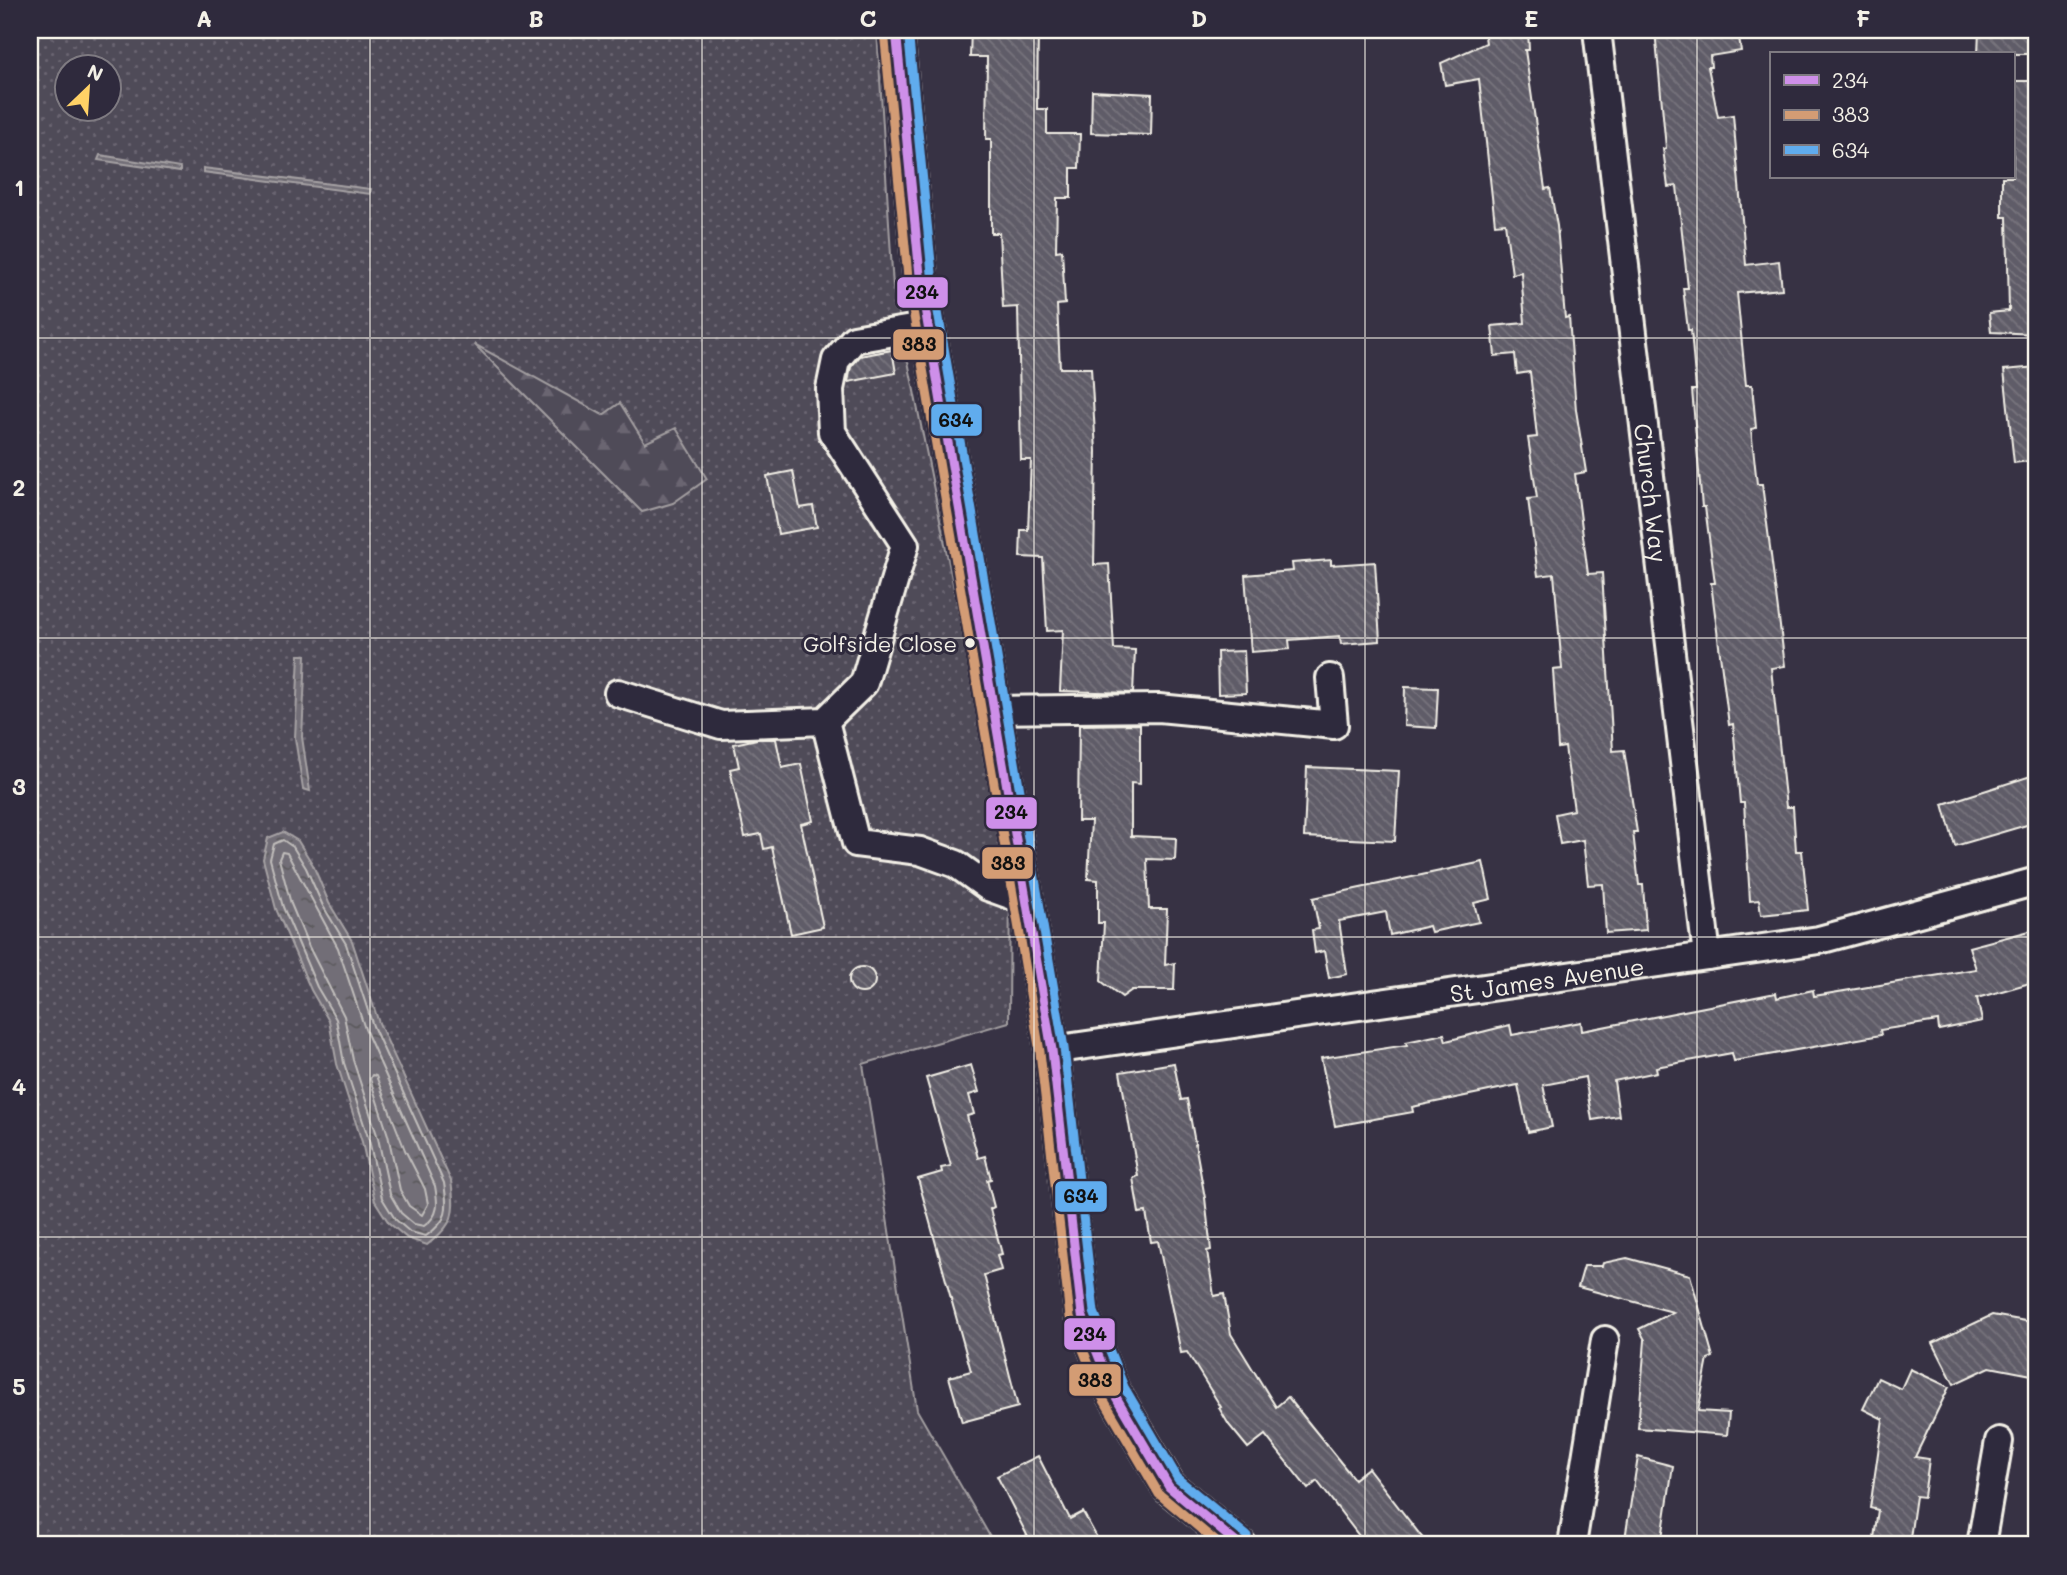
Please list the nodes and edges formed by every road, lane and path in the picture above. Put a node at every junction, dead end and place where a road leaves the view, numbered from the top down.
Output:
1 (896, 30) edge
2 (1597, 30) edge
3 (929, 326) junction
4 (1330, 678) dead end
5 (618, 693) dead end
6 (995, 710) junction
7 (825, 721) junction
8 (2037, 881) edge
9 (1027, 901) junction
10 (1707, 956) junction
11 (1052, 1050) junction
12 (1605, 1340) dead end
13 (1998, 1441) dead end
14 (1240, 1545) edge
15 (1572, 1545) edge
16 (1981, 1545) edge

1 - 3 main road
2 - 10 street, Church Way
3 - 6 main road
3 - 7 street
4 - 6 street
5 - 7 street
6 - 9 main road
7 - 9 street
8 - 10 street, St James Avenue
9 - 11 main road
10 - 11 street, St James Avenue
11 - 14 main road
12 - 15 street
13 - 16 street

